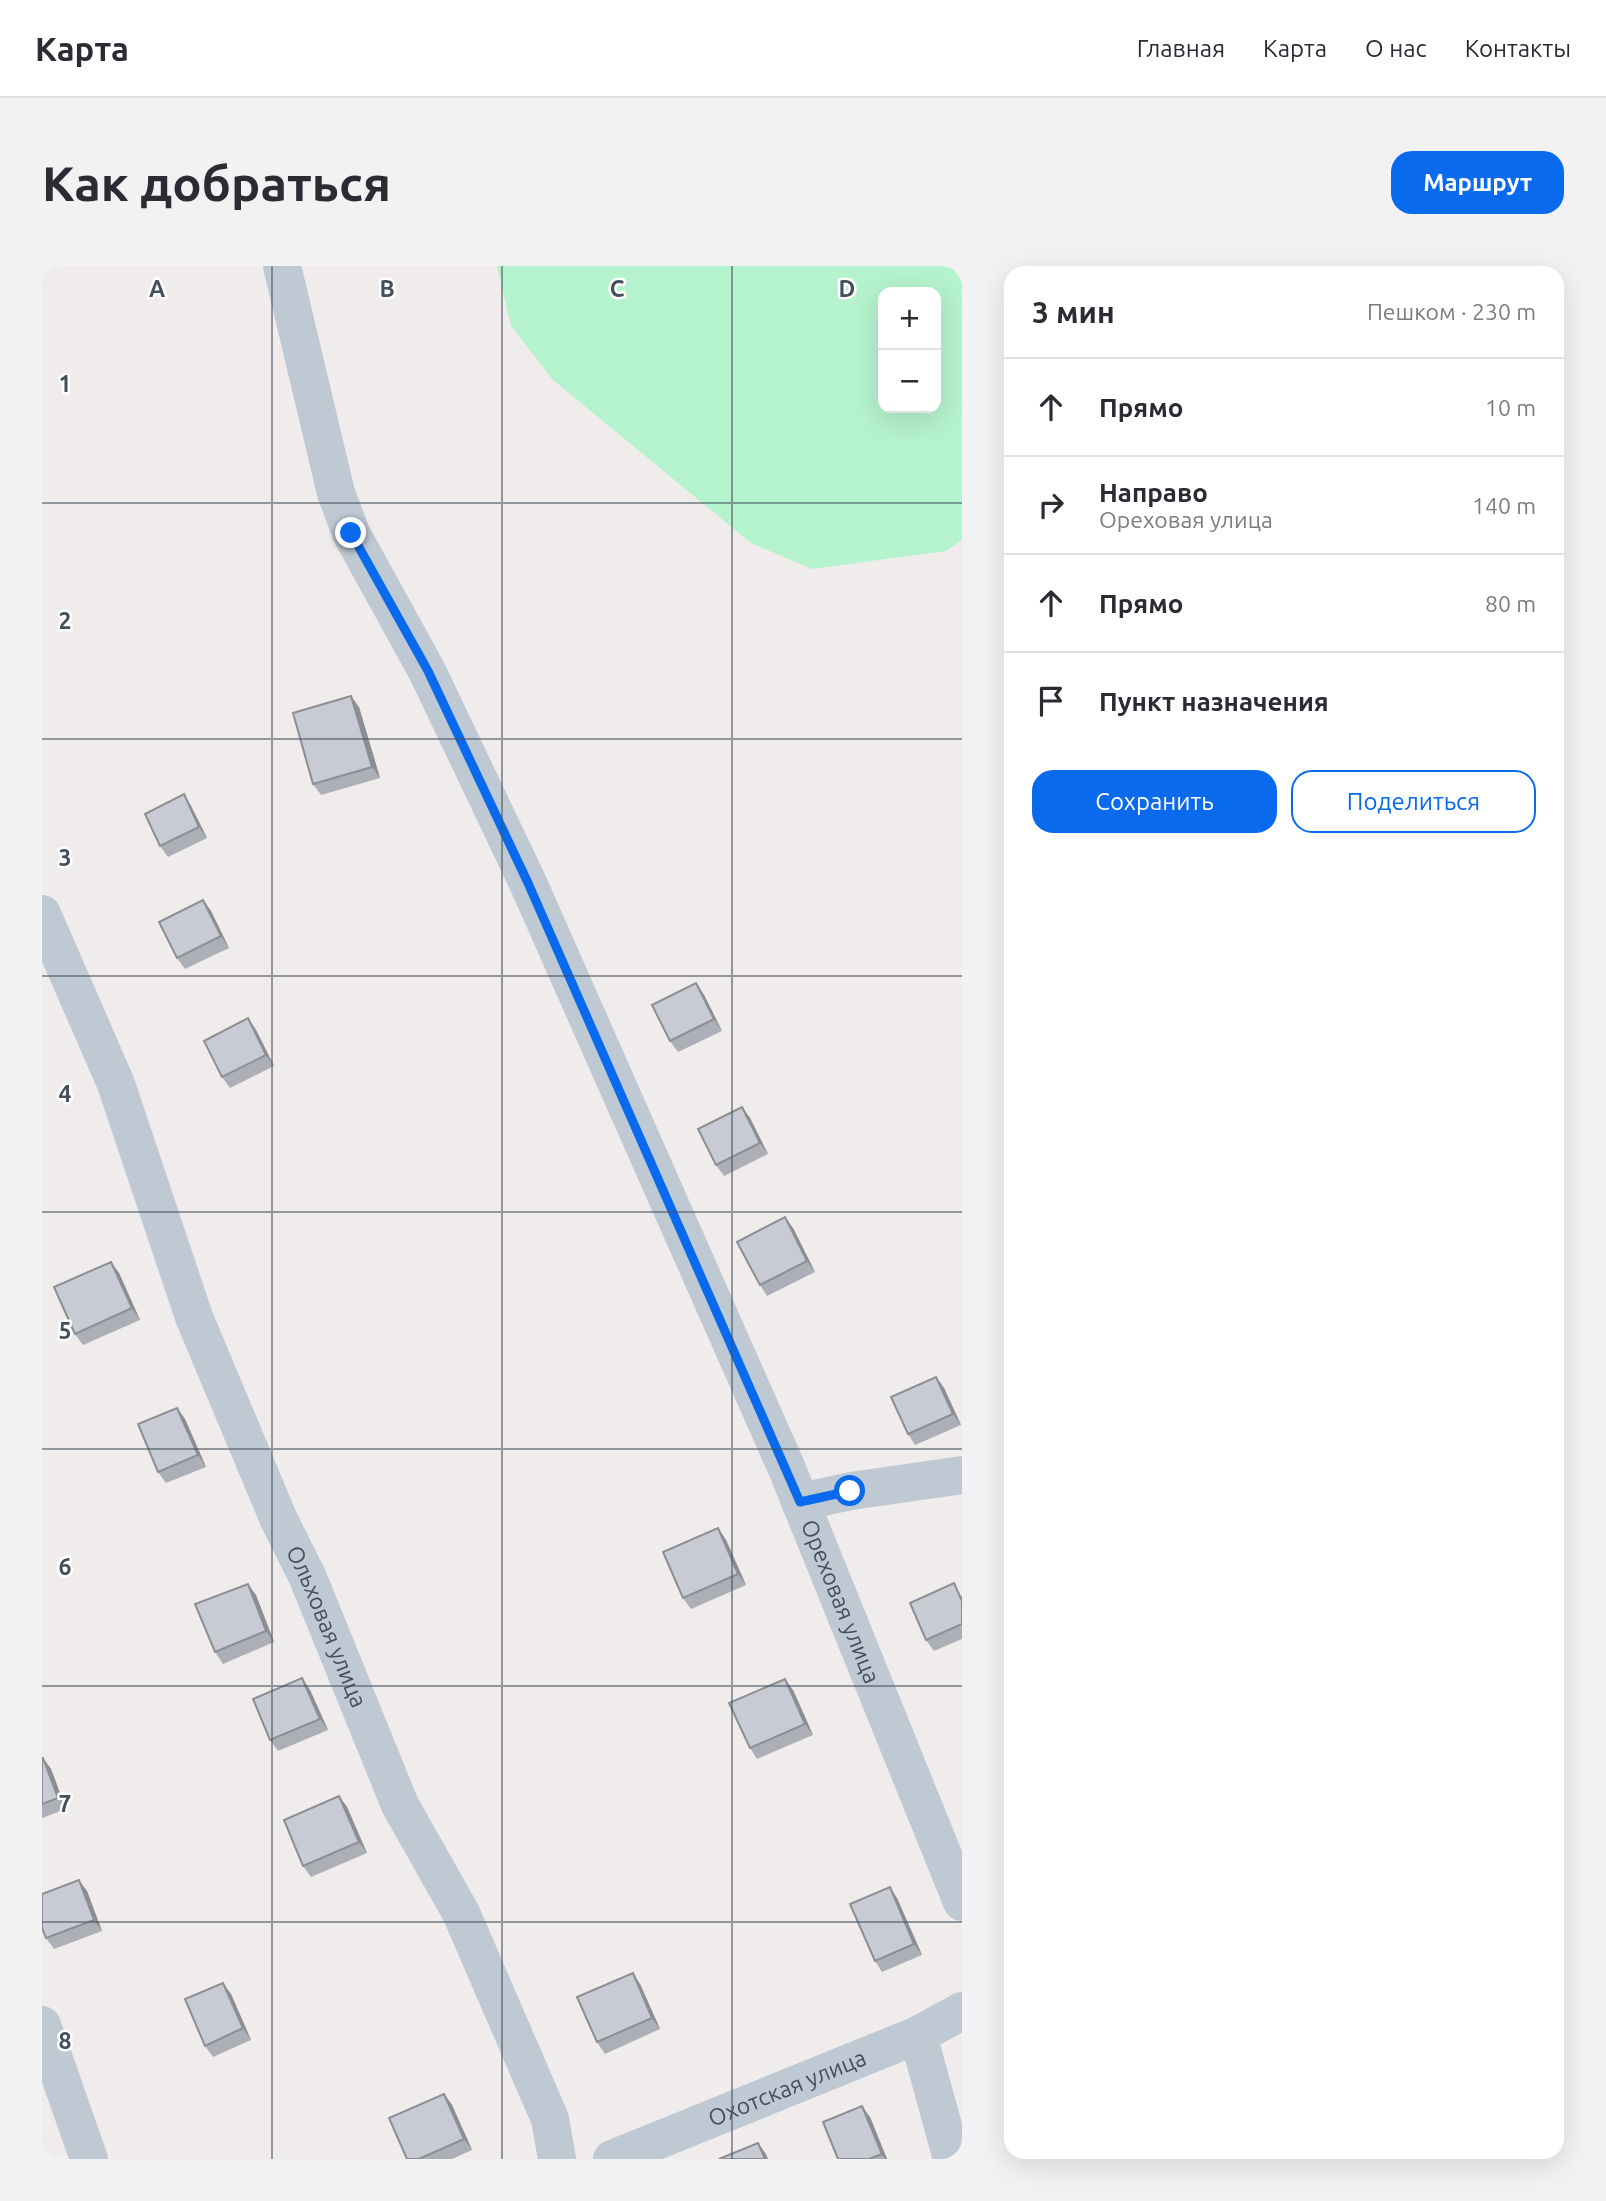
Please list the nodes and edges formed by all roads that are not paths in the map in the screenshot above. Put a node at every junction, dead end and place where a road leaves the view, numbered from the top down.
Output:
1 (282, 266) edge
2 (42, 914) edge
3 (962, 1475) edge
4 (800, 1502) junction
5 (962, 1902) edge
6 (962, 2011) edge
7 (42, 2025) edge
8 (918, 2035) junction
9 (89, 2159) edge
10 (557, 2159) edge
11 (611, 2159) edge
12 (952, 2159) edge

1 - 4 street, Ореховая улица
2 - 10 street, Ольховая улица
3 - 4 street
4 - 5 street, Ореховая улица
6 - 8 street, Охотская улица
7 - 9 street
8 - 11 street, Охотская улица
8 - 12 street

